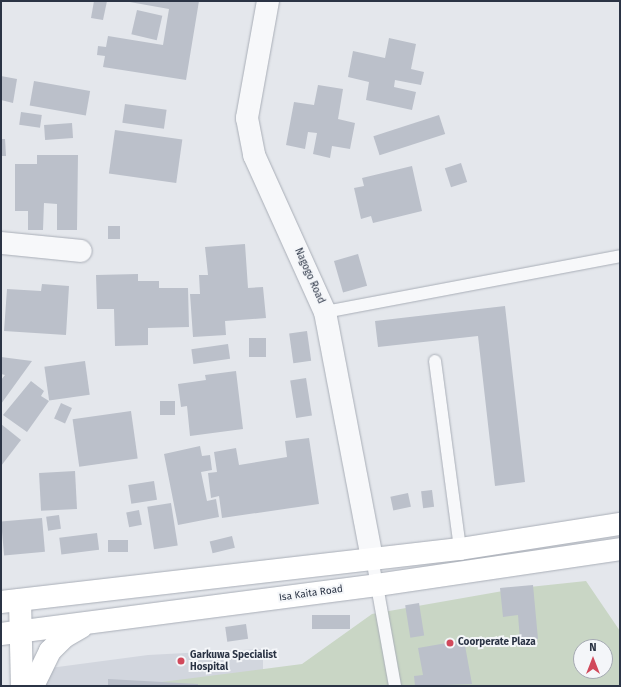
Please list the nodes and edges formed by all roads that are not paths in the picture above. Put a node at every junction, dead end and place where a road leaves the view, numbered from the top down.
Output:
1 (268, 1) edge
2 (1, 242) edge
3 (81, 251) dead end
4 (620, 256) edge
5 (325, 312) junction
6 (435, 361) dead end
7 (620, 524) edge
8 (460, 549) junction
9 (620, 550) edge
10 (372, 558) junction
11 (377, 585) junction
12 (10, 601) edge
13 (85, 625) junction
14 (11, 633) edge
15 (22, 686) edge
16 (33, 686) edge
17 (395, 686) edge

1 - 5 street, Nagogo Road
2 - 3 street
4 - 5 lane
5 - 10 street, Nagogo Road
6 - 8 lane
7 - 8 main road
8 - 10 main road
9 - 11 main road, Isa Kaita Road
10 - 11 lane
10 - 12 main road
11 - 13 main road, Isa Kaita Road
11 - 17 lane
12 - 14 main road
13 - 14 main road, Isa Kaita Road
13 - 16 main road
14 - 15 main road

